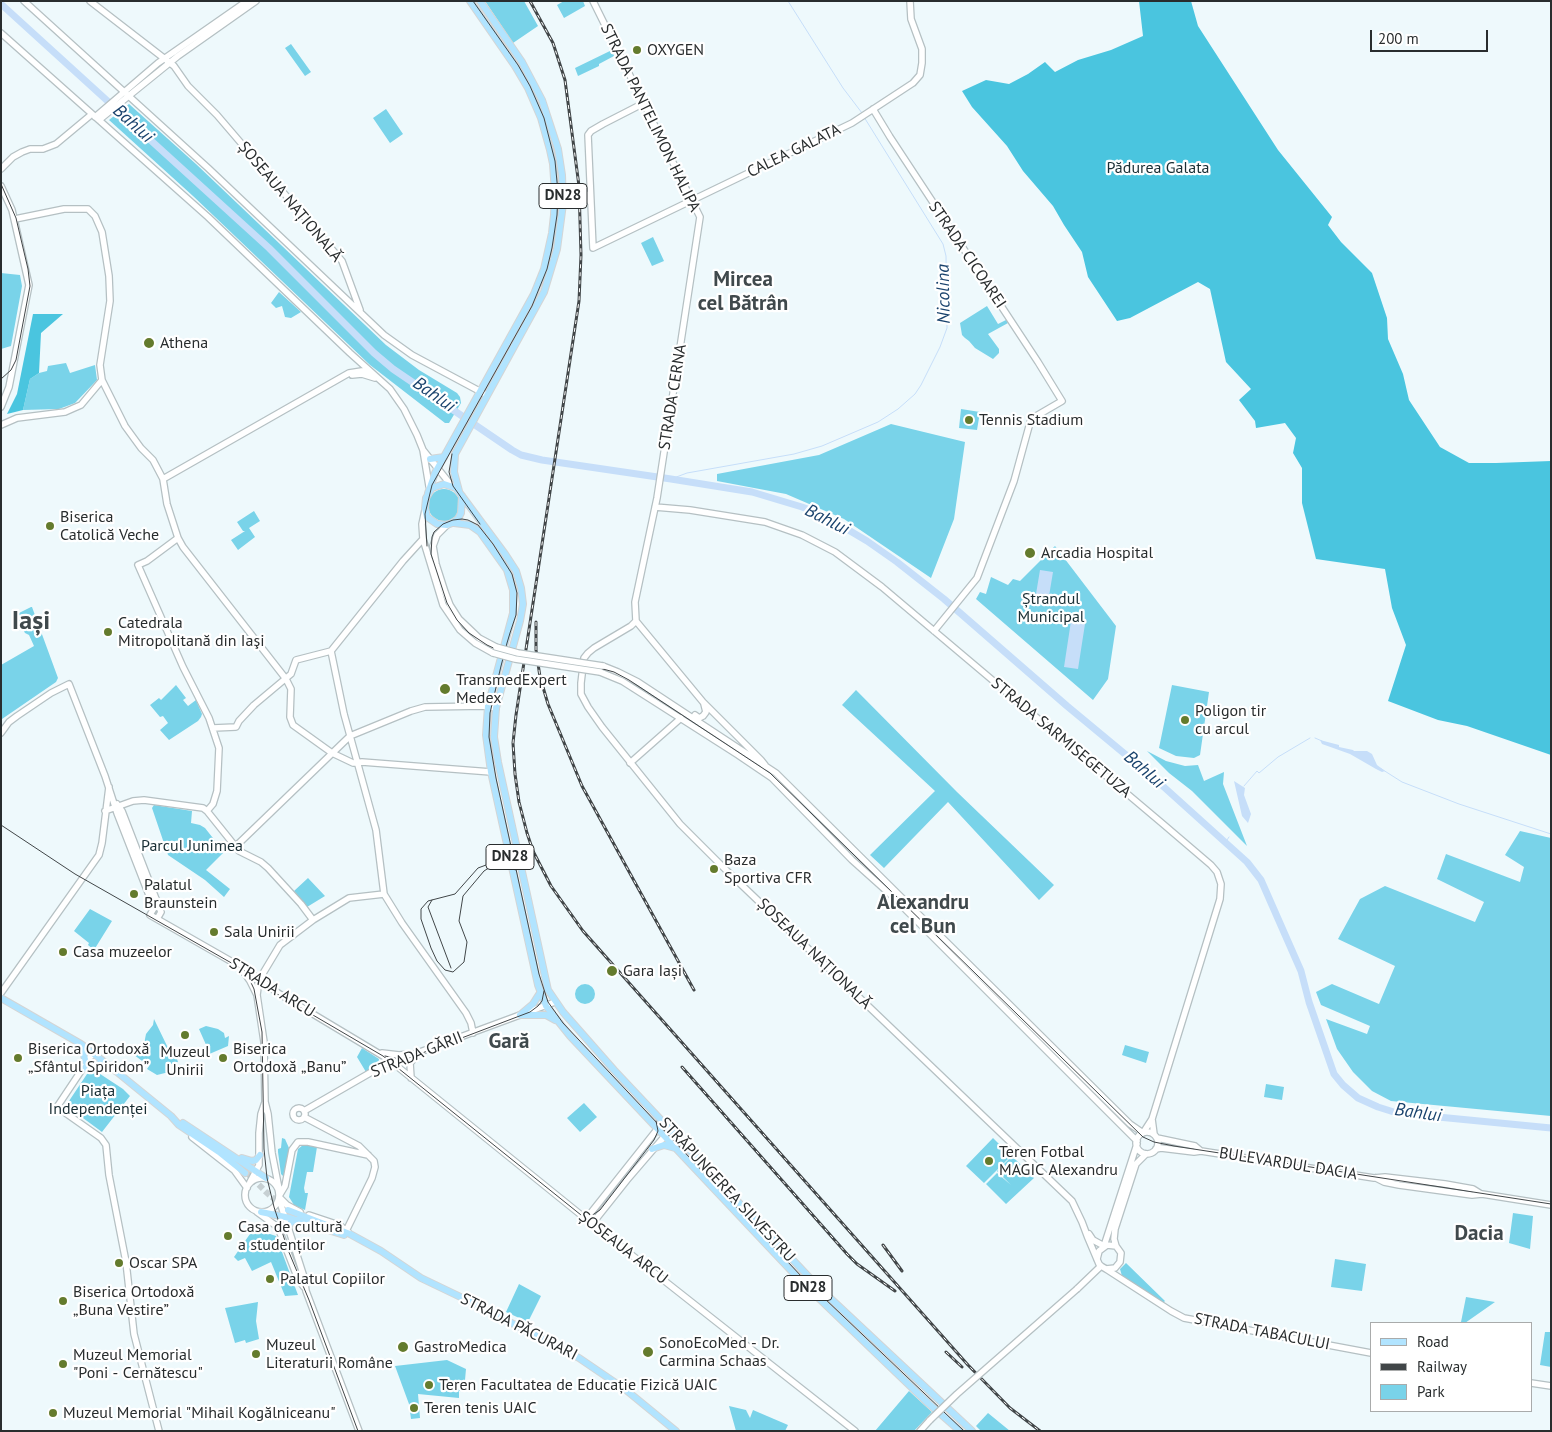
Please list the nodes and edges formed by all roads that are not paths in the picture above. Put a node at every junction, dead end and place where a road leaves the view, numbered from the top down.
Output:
1 (24, 1) edge
2 (90, 1) edge
3 (247, 1) edge
4 (256, 1) edge
5 (470, 1) edge
6 (480, 1) edge
7 (592, 1) edge
8 (910, 1) edge
9 (1, 33) edge
10 (168, 60) junction
11 (126, 93) junction
12 (644, 103) junction
13 (871, 111) junction
14 (98, 116) junction
15 (1, 169) edge
16 (589, 172) junction
17 (1, 186) edge
18 (563, 191) junction
19 (580, 191) junction
20 (692, 200) junction
21 (590, 204) junction
22 (14, 218) junction
23 (688, 295) joint
24 (362, 314) junction
25 (350, 353) junction
26 (368, 370) junction
27 (347, 374) junction
28 (102, 380) junction
29 (380, 380) junction
30 (480, 391) junction
31 (487, 395) junction
32 (1, 407) edge
33 (1, 424) edge
34 (423, 450) junction
35 (444, 457) junction
36 (430, 459) junction
37 (438, 467) junction
38 (162, 479) junction
39 (451, 485) junction
40 (429, 486) junction
41 (427, 494) junction
42 (461, 494) junction
43 (655, 507) junction
44 (425, 508) junction
45 (450, 524) junction
46 (178, 538) junction
47 (423, 539) junction
48 (416, 548) junction
49 (430, 552) junction
50 (636, 621) junction
51 (934, 631) junction
52 (331, 651) junction
53 (286, 679) junction
54 (703, 702) junction
55 (488, 706) junction
56 (674, 706) junction
57 (496, 708) junction
58 (670, 712) junction
59 (681, 718) junction
60 (671, 727) junction
61 (213, 728) junction
62 (2, 730) edge
63 (350, 736) junction
64 (332, 753) junction
65 (357, 763) junction
66 (630, 763) junction
67 (763, 768) junction
68 (491, 772) junction
69 (109, 787) junction
70 (117, 806) junction
71 (105, 811) junction
72 (207, 811) junction
73 (235, 847) junction
74 (384, 894) junction
75 (157, 919) junction
76 (314, 920) junction
77 (238, 966) junction
78 (260, 979) junction
79 (270, 987) junction
80 (1, 993) edge
81 (540, 993) junction
82 (257, 994) junction
83 (1, 998) edge
84 (555, 1002) junction
85 (546, 1006) junction
86 (520, 1015) junction
87 (558, 1023) junction
88 (473, 1033) junction
89 (81, 1044) junction
90 (376, 1052) junction
91 (93, 1053) junction
92 (417, 1054) junction
93 (392, 1062) junction
94 (86, 1063) junction
95 (108, 1065) junction
96 (81, 1070) junction
97 (411, 1078) junction
98 (265, 1102) junction
99 (1151, 1120) junction
100 (663, 1122) junction
101 (181, 1123) junction
102 (1130, 1124) junction
103 (657, 1128) junction
104 (670, 1130) junction
105 (1143, 1133) junction
106 (664, 1136) junction
107 (1155, 1136) junction
108 (1137, 1142) junction
109 (355, 1143) junction
110 (652, 1149) junction
111 (676, 1149) junction
112 (1156, 1149) junction
113 (348, 1150) junction
114 (1201, 1151) junction
115 (230, 1153) junction
116 (1146, 1154) junction
117 (260, 1155) junction
118 (370, 1156) junction
119 (256, 1171) junction
120 (245, 1172) tunnel mouth
121 (266, 1178) junction
122 (248, 1186) junction
123 (279, 1189) junction
124 (279, 1198) junction
125 (1551, 1205) edge
126 (250, 1206) junction
127 (261, 1212) junction
128 (286, 1212) junction
129 (586, 1219) junction
130 (300, 1220) junction
131 (1082, 1222) junction
132 (592, 1224) junction
133 (1111, 1228) junction
134 (288, 1230) junction
135 (1086, 1230) junction
136 (350, 1234) junction
137 (1104, 1246) junction
138 (1116, 1246) junction
139 (1097, 1258) junction
140 (1118, 1266) junction
141 (1103, 1268) junction
142 (1122, 1278) junction
143 (306, 1290) junction
144 (1370, 1353) edge
145 (1532, 1383) edge
146 (1551, 1386) edge
147 (158, 1431) edge
148 (359, 1431) edge
149 (676, 1431) edge
150 (855, 1431) edge
151 (920, 1431) edge
152 (960, 1431) edge
153 (972, 1431) edge

1 - 11 street
2 - 10 street, ȘOSEAUA NAȚIONALĂ
3 - 10 street
4 - 10 street
5 - 30 main road, DN28
6 - 18 main road, DN28
7 - 12 street, STRADA PANTELIMON HALIPA
8 - 13 street, CALEA GALATA
9 - 14 street
10 - 11 street
10 - 24 street, ȘOSEAUA NAȚIONALĂ
11 - 14 street
11 - 24 street
12 - 16 street
12 - 20 street, STRADA PANTELIMON HALIPA
13 - 20 street, CALEA GALATA
13 - 51 street, STRADA CICOAREI
14 - 15 street
14 - 25 street
16 - 19 street
16 - 21 street
17 - 22 street
18 - 19 street
18 - 31 main road, DN28
19 - 21 street
20 - 21 street, CALEA GALATA
20 - 23 street, STRADA PANTELIMON HALIPA
22 - 28 street
22 - 32 street
23 - 43 street, STRADA CERNA
24 - 30 street, ȘOSEAUA NAȚIONALĂ
25 - 26 street
25 - 27 street
26 - 27 street
26 - 29 street
27 - 29 street
27 - 38 street
28 - 33 street
28 - 38 street
29 - 34 street
30 - 31 street, ȘOSEAUA NAȚIONALĂ
30 - 35 main road, DN28
31 - 42 main road, DN28
34 - 36 street
34 - 40 street
35 - 36 main road
35 - 37 main road, DN28
36 - 37 street
37 - 39 street
37 - 40 main road, DN28
38 - 46 street
39 - 41 main road
39 - 42 main road, DN28
40 - 41 main road, DN28
41 - 44 main road, DN28
42 - 45 main road, DN28
42 - 57 main road, DN28
43 - 50 street, STRADA CERNA
43 - 51 street, STRADA SARMISEGETUZA
44 - 45 main road, DN28
44 - 47 street
45 - 49 street
45 - 55 main road, DN28
46 - 53 street
46 - 61 street
47 - 48 street
47 - 49 street
48 - 49 street
48 - 52 street
49 - 56 street, bridge
49 - 58 street, bridge
50 - 54 street
50 - 66 street, ȘOSEAUA NAȚIONALĂ
51 - 99 street, STRADA SARMISEGETUZA
52 - 53 street
52 - 63 street
53 - 61 street
53 - 64 street
54 - 56 street
54 - 67 street
55 - 57 street
55 - 63 street
55 - 68 main road, DN28
56 - 67 street
57 - 84 main road, DN28
58 - 59 street
58 - 60 street
59 - 60 street
59 - 67 street
60 - 66 street
61 - 72 street
62 - 69 street
63 - 64 street
63 - 65 street
64 - 65 street
64 - 73 street
65 - 68 street
65 - 74 street
66 - 131 street, ȘOSEAUA NAȚIONALĂ
67 - 102 street
67 - 108 street
68 - 81 main road, DN28
69 - 70 street
69 - 71 street
70 - 71 street
70 - 72 street
70 - 75 street
70 - 75 street, STRADA ARCU
71 - 80 street
72 - 73 street
73 - 76 street
74 - 76 street
74 - 88 street
75 - 77 street, STRADA ARCU
76 - 78 street
77 - 78 street, STRADA ARCU
77 - 82 street
78 - 79 street, STRADA ARCU
78 - 82 street
79 - 82 street
79 - 90 street, STRADA ARCU
81 - 85 main road, DN28
81 - 86 main road
82 - 98 street
83 - 89 main road
84 - 85 street, STRADA GĂRII
84 - 100 main road, STRĂPUNGEREA SILVESTRU / DN28
85 - 86 street, STRADA GĂRII
85 - 87 main road, STRĂPUNGEREA SILVESTRU / DN28
86 - 87 main road
86 - 88 street, STRADA GĂRII
87 - 103 main road, STRĂPUNGEREA SILVESTRU / DN28
88 - 92 street, STRADA GĂRII
89 - 91 main road
89 - 94 main road
90 - 92 street
90 - 93 street, STRADA ARCU
91 - 94 street
91 - 95 main road
92 - 93 street, STRADA GĂRII
92 - 97 street
93 - 97 street, ȘOSEAUA ARCU
93 - 109 street, STRADA GĂRII
94 - 96 street
95 - 96 main road
95 - 101 main road
96 - 147 street
97 - 129 street, ȘOSEAUA ARCU
98 - 117 street
98 - 123 street
99 - 102 street
99 - 105 street
99 - 107 street, STRADA SARMISEGETUZA
100 - 103 street
100 - 104 main road, STRĂPUNGEREA SILVESTRU / DN28
101 - 115 main road
101 - 120 main road
101 - 122 street
102 - 105 street
103 - 106 main road, STRĂPUNGEREA SILVESTRU / DN28
103 - 129 street
104 - 106 street
104 - 153 main road, STRĂPUNGEREA SILVESTRU / DN28
105 - 107 street
105 - 108 street
106 - 110 street
106 - 111 main road, DN28
107 - 112 street
107 - 114 street
108 - 116 street
108 - 133 street
109 - 113 street
109 - 118 street
110 - 111 main road
110 - 132 street
111 - 152 main road, DN28
112 - 114 street
112 - 116 street
113 - 118 street
113 - 124 street
114 - 125 street, BULEVARDUL DACIA
115 - 117 main road
115 - 119 main road
116 - 138 street
117 - 119 street
118 - 136 street
119 - 121 main road
119 - 122 street
121 - 122 street
121 - 123 street
122 - 126 street
123 - 124 street
124 - 127 street
124 - 128 street
124 - 136 street
126 - 127 street
126 - 143 street
127 - 128 main road
128 - 130 main road
128 - 134 street
128 - 136 main road
129 - 132 street, ȘOSEAUA ARCU
130 - 134 main road
130 - 136 main road
131 - 133 street
131 - 135 street, ȘOSEAUA NAȚIONALĂ
132 - 150 street, ȘOSEAUA ARCU
133 - 137 street
134 - 143 street
135 - 137 street, ȘOSEAUA NAȚIONALĂ
135 - 139 street, ȘOSEAUA NAȚIONALĂ
136 - 149 main road, STRADA PĂCURARI
137 - 138 street
137 - 139 street
138 - 140 street
139 - 141 street
140 - 141 street
140 - 142 street
141 - 142 street, STRADA TABACULUI
141 - 151 street, bridge
142 - 144 street, STRADA TABACULUI
143 - 148 street
145 - 146 street

